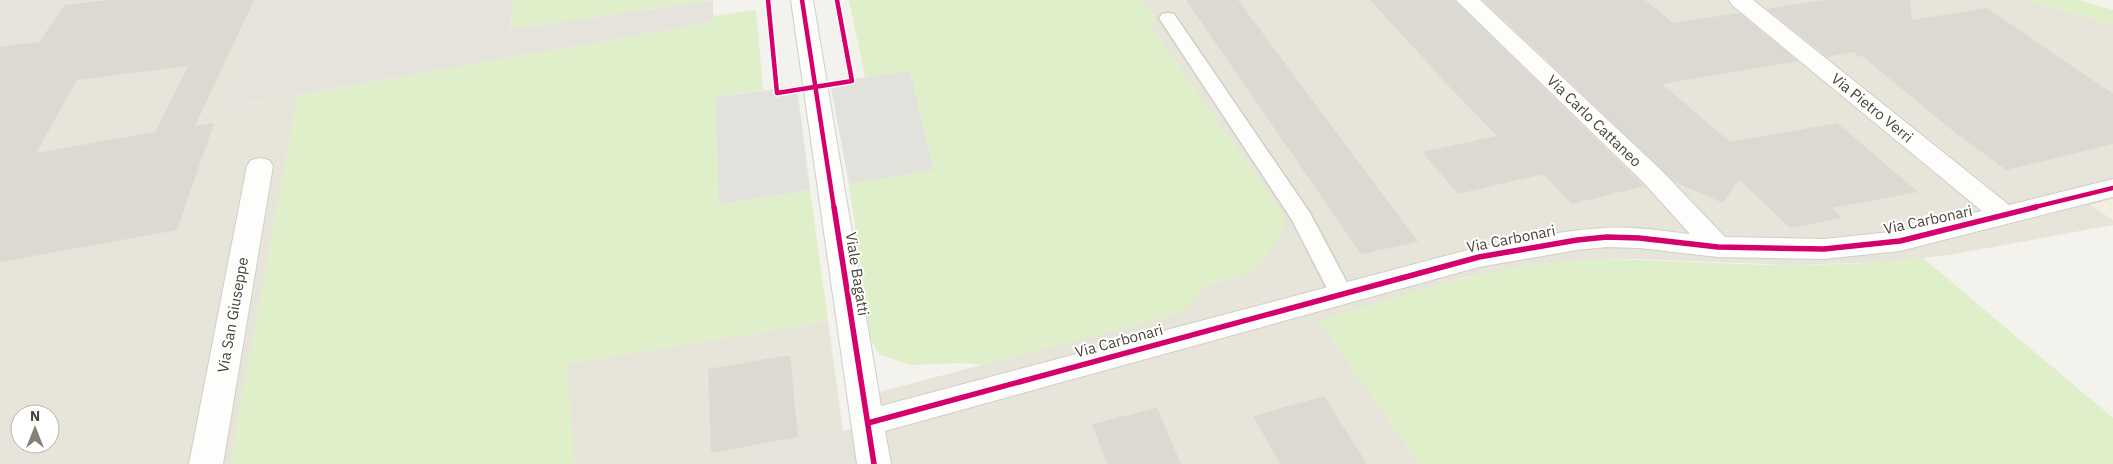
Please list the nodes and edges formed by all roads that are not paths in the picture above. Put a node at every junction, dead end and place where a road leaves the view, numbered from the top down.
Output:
1 (802, 0) edge
2 (1466, 0) edge
3 (1740, 0) edge
4 (1168, 18) dead end
5 (260, 166) dead end
6 (2113, 188) edge
7 (2004, 215) junction
8 (1718, 246) junction
9 (1341, 294) junction
10 (868, 423) junction
11 (206, 464) edge
12 (874, 464) edge

1 - 10 street, Viale Bagatti
2 - 8 street, Via Carlo Cattaneo
3 - 7 street, Via Pietro Verri
4 - 9 lane
5 - 11 street, Via San Giuseppe
6 - 7 street, Via Carbonari
7 - 8 street, Via Carbonari
8 - 9 street, Via Carbonari
9 - 10 street, Via Carbonari
10 - 12 street, Viale Bagatti

